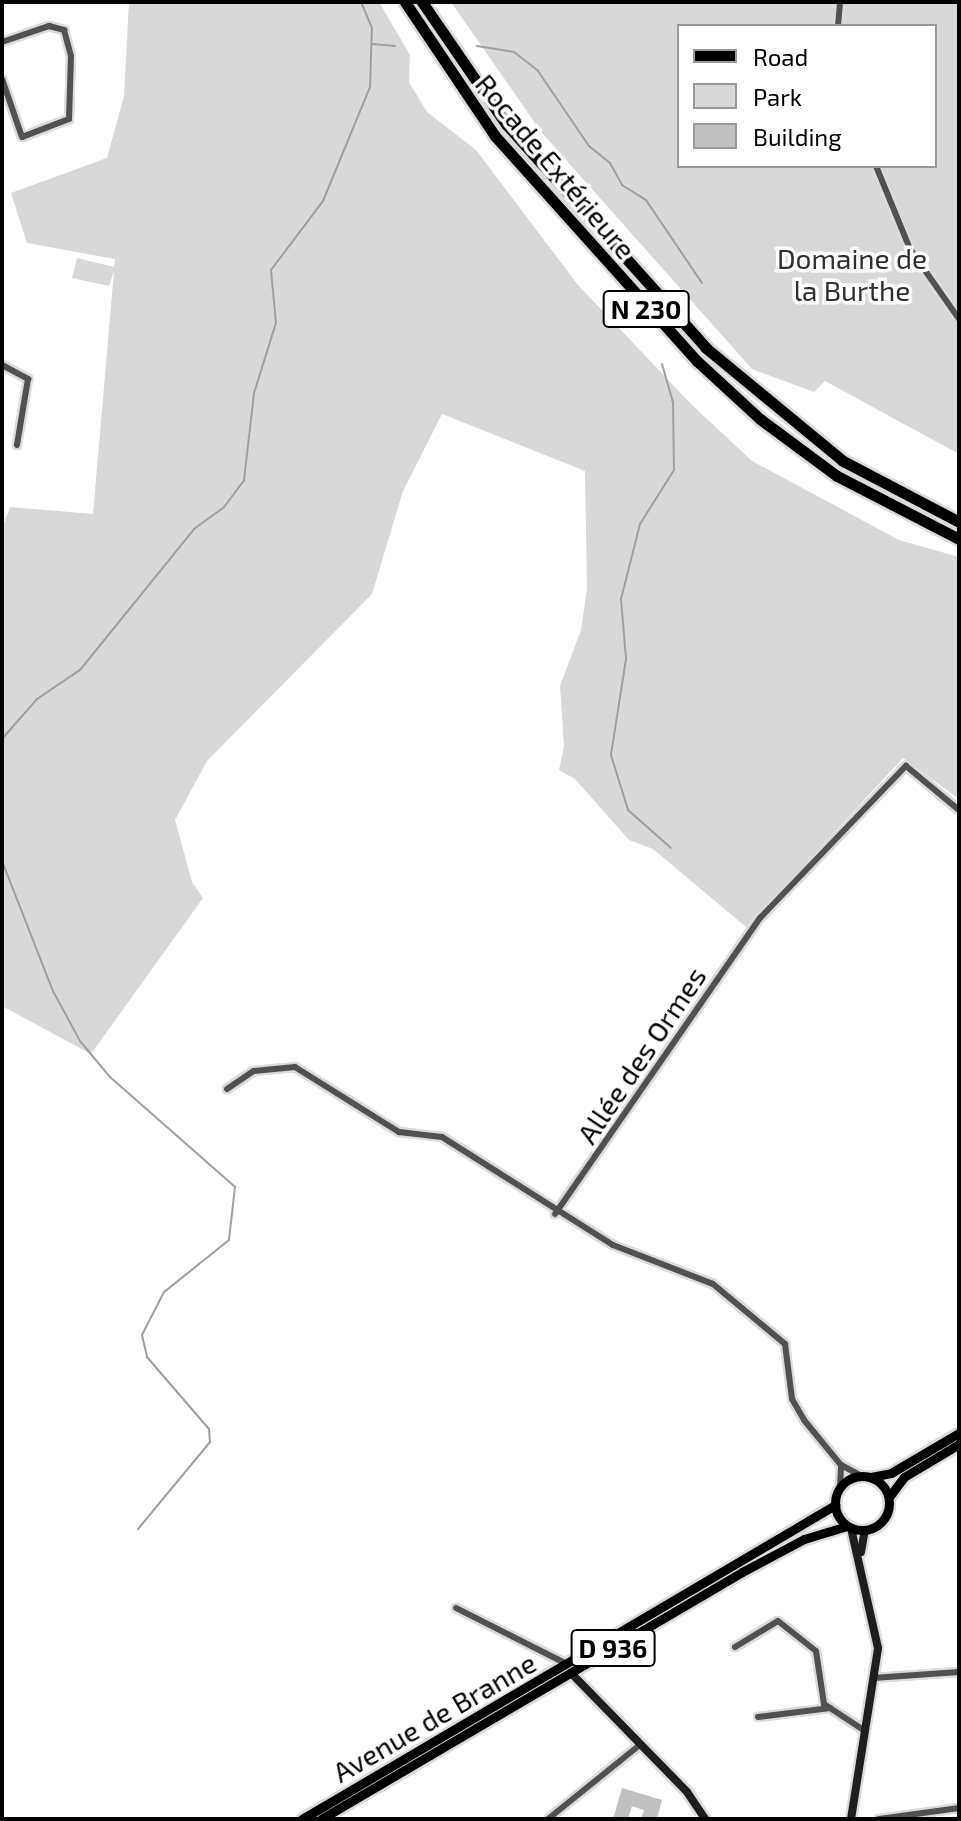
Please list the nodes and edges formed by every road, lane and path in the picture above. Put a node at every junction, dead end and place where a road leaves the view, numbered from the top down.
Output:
1 (405, 2) edge
2 (422, 2) edge
3 (840, 2) edge
4 (838, 24) edge
5 (2, 42) edge
6 (2, 79) edge
7 (877, 168) edge
8 (959, 319) edge
9 (2, 365) edge
10 (17, 445) dead end
11 (959, 522) edge
12 (959, 539) edge
13 (959, 810) edge
14 (227, 1089) dead end
15 (555, 1214) junction
16 (959, 1433) edge
17 (959, 1444) edge
18 (841, 1465) junction
19 (867, 1477) junction
20 (840, 1487) junction
21 (889, 1497) junction
22 (835, 1505) junction
23 (849, 1527) junction
24 (865, 1530) junction
25 (860, 1556) junction
26 (456, 1608) dead end
27 (735, 1647) dead end
28 (569, 1669) junction
29 (959, 1672) edge
30 (873, 1678) junction
31 (830, 1708) junction
32 (758, 1717) dead end
33 (862, 1729) junction
34 (641, 1744) junction
35 (959, 1808) edge
36 (302, 1819) edge
37 (321, 1819) edge
38 (548, 1819) edge
39 (705, 1819) edge
40 (851, 1819) edge
41 (879, 1819) edge

1 - 12 highway, Rocade Extérieure / N 230
2 - 11 highway, N 230
3 - 4 street
5 - 6 street
7 - 8 street
9 - 10 street
13 - 15 street, Allée des Ormes
14 - 15 street
15 - 18 street
16 - 19 main road
17 - 21 main road
18 - 19 street
18 - 20 street
19 - 20 main road
19 - 21 main road
20 - 22 main road
21 - 24 main road
22 - 23 main road
22 - 28 main road, Avenue de Branne / D 936
23 - 24 main road
23 - 25 street
23 - 28 main road, Avenue de Branne / D 936
24 - 25 street
25 - 30 street
26 - 28 street
27 - 31 street
28 - 34 street
28 - 36 main road, Avenue de Branne / D 936
28 - 37 main road, Avenue de Branne / D 936
29 - 30 street
30 - 33 street
31 - 32 street
31 - 33 street
33 - 40 street
34 - 38 street
34 - 39 street
35 - 41 street

